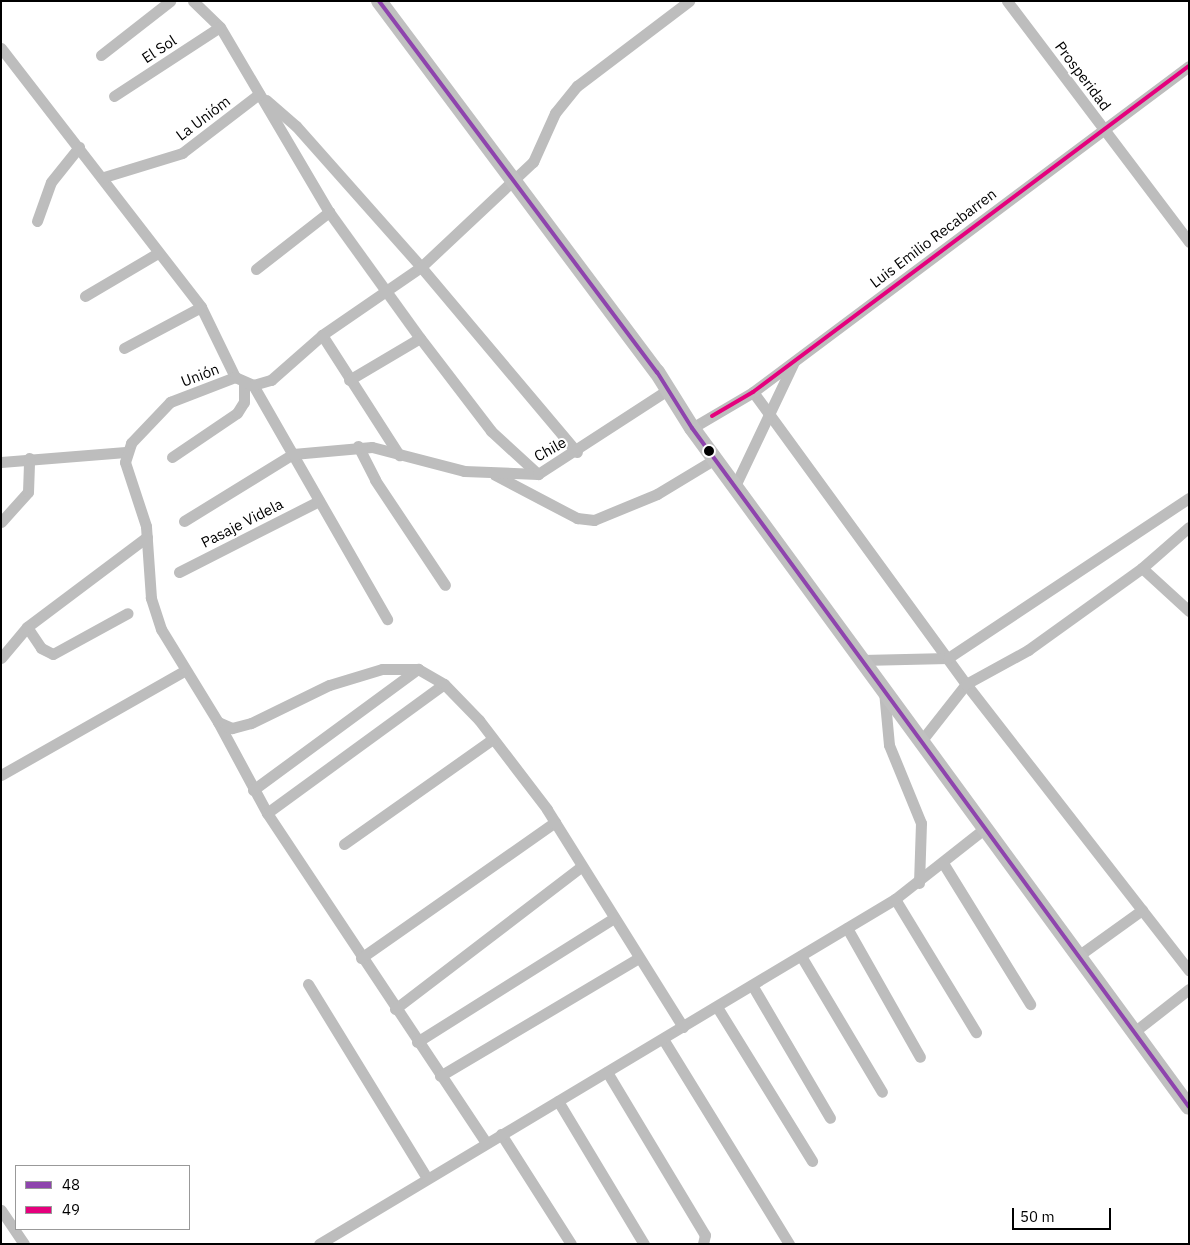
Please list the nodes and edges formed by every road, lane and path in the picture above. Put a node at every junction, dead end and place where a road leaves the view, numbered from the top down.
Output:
1 (170, 1) edge
2 (193, 1) edge
3 (379, 1) edge
4 (689, 1) edge
5 (1007, 1) edge
6 (220, 27) junction
7 (1, 48) edge
8 (101, 55) dead end
9 (1189, 66) edge
10 (259, 94) junction
11 (114, 96) dead end
12 (1104, 129) junction
13 (79, 146) junction
14 (104, 177) junction
15 (511, 182) junction
16 (328, 212) junction
17 (37, 221) dead end
18 (1189, 242) edge
19 (158, 253) junction
20 (421, 267) junction
21 (256, 269) dead end
22 (387, 291) junction
23 (85, 296) dead end
24 (201, 307) junction
25 (322, 335) junction
26 (420, 338) junction
27 (124, 348) dead end
28 (794, 360) junction
29 (349, 380) junction
30 (244, 382) junction
31 (669, 389) junction
32 (753, 392) junction
33 (769, 414) junction
34 (692, 428) junction
35 (358, 446) junction
36 (126, 452) junction
37 (577, 452) junction
38 (293, 454) junction
39 (399, 455) junction
40 (29, 458) junction
41 (172, 458) dead end
42 (715, 459) junction
43 (1, 462) edge
44 (494, 474) junction
45 (538, 474) junction
46 (735, 486) junction
47 (1189, 498) edge
48 (318, 501) junction
49 (184, 521) dead end
50 (1, 522) edge
51 (1189, 527) edge
52 (146, 537) junction
53 (1142, 568) junction
54 (179, 572) dead end
55 (445, 585) dead end
56 (1189, 612) edge
57 (128, 613) dead end
58 (387, 619) dead end
59 (27, 627) junction
60 (1, 658) edge
61 (948, 658) junction
62 (862, 660) junction
63 (418, 669) junction
64 (184, 671) junction
65 (444, 684) junction
66 (966, 684) junction
67 (884, 690) junction
68 (218, 722) junction
69 (493, 738) junction
70 (922, 740) junction
71 (1, 775) edge
72 (253, 790) junction
73 (267, 813) junction
74 (555, 822) junction
75 (984, 829) junction
76 (344, 844) dead end
77 (943, 863) junction
78 (581, 867) junction
79 (919, 883) junction
80 (895, 899) junction
81 (1142, 910) junction
82 (614, 918) junction
83 (847, 928) junction
84 (801, 956) junction
85 (1078, 956) junction
86 (360, 958) junction
87 (637, 959) junction
88 (1189, 970) edge
89 (308, 984) dead end
90 (752, 985) junction
91 (1189, 989) edge
92 (1030, 1004) dead end
93 (717, 1006) junction
94 (394, 1009) junction
95 (683, 1027) junction
96 (976, 1032) dead end
97 (1134, 1032) junction
98 (663, 1039) junction
99 (417, 1042) junction
100 (920, 1057) dead end
101 (607, 1072) junction
102 (440, 1076) junction
103 (882, 1092) dead end
104 (558, 1101) junction
105 (1189, 1107) edge
106 (830, 1118) dead end
107 (501, 1134) junction
108 (486, 1143) junction
109 (812, 1161) dead end
110 (428, 1178) junction
111 (1, 1210) edge
112 (788, 1243) edge
113 (24, 1244) edge
114 (319, 1244) edge
115 (571, 1244) edge
116 (644, 1244) edge
117 (703, 1244) edge

1 - 8 street
2 - 6 street
3 - 15 main road
4 - 15 street, Unión
5 - 12 street, Prosperidad
6 - 10 street
6 - 11 street, El Sol
7 - 13 street
9 - 12 street, Luis Emilio Recabarren
10 - 14 street, La Unióm
10 - 16 street
10 - 20 street
12 - 18 street, Prosperidad
12 - 28 street, Luis Emilio Recabarren
13 - 14 street
13 - 17 street
14 - 19 street
15 - 20 street, Unión
15 - 31 main road
16 - 21 street
16 - 22 street
19 - 23 street
19 - 24 street
20 - 22 street, Unión
20 - 37 street
22 - 25 street, Unión
22 - 26 street
24 - 27 street
24 - 30 street
25 - 29 street
25 - 30 street, Unión
26 - 29 street
26 - 45 street
28 - 32 street, Luis Emilio Recabarren
28 - 33 street
29 - 39 street
30 - 36 street, Unión
30 - 38 street
30 - 41 street
31 - 34 main road
31 - 37 street, Chile
32 - 33 street
32 - 34 street, Luis Emilio Recabarren
33 - 46 street
33 - 61 street
34 - 42 main road
35 - 38 street, Chile
35 - 39 street, Chile
35 - 55 street
36 - 40 street
36 - 52 street
37 - 45 street, Chile
38 - 48 street
38 - 49 street
39 - 44 street, Chile
40 - 43 street
40 - 50 street
42 - 44 street
42 - 46 main road
44 - 45 street, Chile
46 - 62 main road
47 - 61 street
48 - 54 street, Pasaje Videla
48 - 58 street
51 - 53 street
52 - 59 street
52 - 64 street
53 - 56 street
53 - 66 street
57 - 59 street
59 - 60 street
61 - 62 street
61 - 66 street
62 - 67 main road
63 - 65 street
63 - 68 street
63 - 72 street
64 - 68 street
64 - 71 street
65 - 69 street
65 - 73 street
66 - 70 street
66 - 81 street
67 - 70 main road
67 - 79 street
68 - 72 street
69 - 74 street
69 - 76 street
70 - 75 main road
72 - 73 street
73 - 86 street
74 - 78 street
74 - 86 street
75 - 77 street
75 - 85 main road
77 - 79 street
77 - 92 street
78 - 82 street
78 - 94 street
79 - 80 street
80 - 83 street
80 - 96 street
81 - 85 street
81 - 88 street
82 - 87 street
82 - 99 street
83 - 84 street
83 - 100 street
84 - 90 street
84 - 103 street
85 - 97 main road
86 - 94 street
87 - 95 street
87 - 102 street
89 - 110 street
90 - 93 street
90 - 106 street
91 - 97 street
93 - 95 street
93 - 109 street
94 - 99 street
95 - 98 street
97 - 105 main road
98 - 101 street
98 - 112 street
99 - 102 street
101 - 104 street
101 - 117 street
102 - 108 street
104 - 107 street
104 - 116 street
107 - 108 street
107 - 115 street
108 - 110 street
110 - 114 street
111 - 113 street

